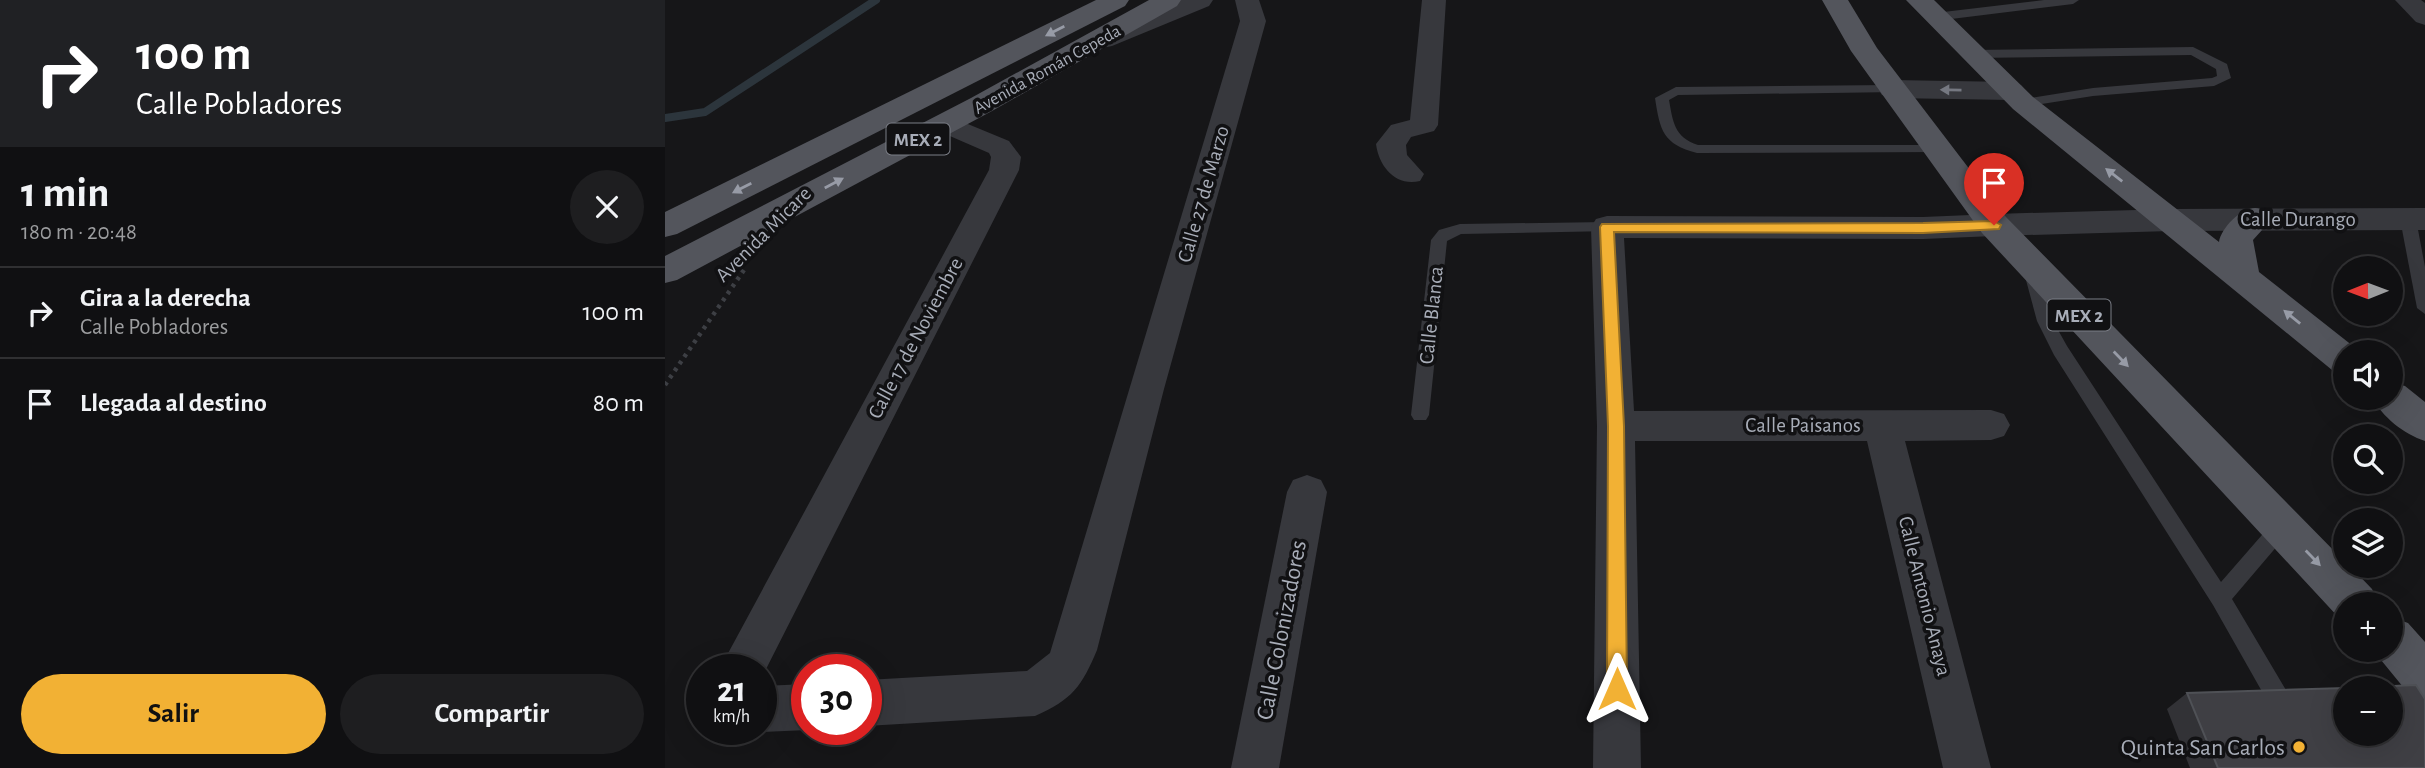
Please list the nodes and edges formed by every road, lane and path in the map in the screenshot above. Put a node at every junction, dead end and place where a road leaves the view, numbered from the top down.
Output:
1 (1168, 0) edge
2 (1200, 0) edge
3 (1247, 0) edge
4 (1434, 0) edge
5 (1835, 0) edge
6 (2073, 0) edge
7 (2407, 0) edge
8 (1107, 1) edge
9 (1927, 8) edge
10 (2425, 17) edge
11 (1097, 42) junction
12 (1971, 54) junction
13 (1892, 89) junction
14 (2017, 97) junction
15 (946, 124) junction
16 (1937, 149) junction
17 (1409, 174) dead end
18 (2255, 219) junction
19 (2416, 219) edge
20 (2171, 220) junction
21 (1994, 225) junction
22 (665, 226) edge
23 (1607, 227) junction
24 (755, 259) dead end
25 (2030, 265) junction
26 (665, 271) edge
27 (2243, 278) junction
28 (2425, 309) edge
29 (2333, 350) edge
30 (665, 385) edge
31 (2403, 407) edge
32 (1420, 415) dead end
33 (1882, 425) junction
34 (1991, 425) dead end
35 (2425, 425) edge
36 (1616, 426) junction
37 (1307, 492) dead end
38 (2282, 526) junction
39 (2345, 592) edge
40 (2220, 598) junction
41 (2403, 652) edge
42 (750, 654) edge
43 (2425, 677) edge
44 (882, 702) edge
45 (2292, 723) edge
46 (1255, 768) edge
47 (1617, 768) edge
48 (1967, 768) edge

1 - 11 main road, Avenida Román Cepeda / MEX 2
2 - 11 street, MEX 2
3 - 44 street, Calle 27 de Marzo
4 - 17 street
5 - 13 main road, MEX 2
6 - 9 lane
7 - 10 street
8 -> 22 main road, Avenida Román Cepeda / MEX 2
9 - 12 main road
11 - 15 main road, Avenida Román Cepeda / MEX 2
12 - 14 main road
12 - 14 lane
14 -> 13 street
13 - 16 main road, MEX 2
13 - 16 lane
20 -> 14 main road
26 -> 15 main road, Avenida Román Cepeda / MEX 2
15 - 42 street, Calle 17 de Noviembre
16 - 21 main road, MEX 2
18 - 19 street, Calle Durango
18 - 20 street, Calle Durango
18 - 27 main road
19 - 28 lane
20 - 21 street, Calle Durango
20 - 27 main road
21 - 23 street
21 - 25 main road, MEX 2
23 - 32 lane, Calle Blanca
23 - 36 street
24 - 30 path, Avenida Micare
25 -> 38 main road, MEX 2
25 - 40 lane
29 -> 27 main road
31 - 35 main road
33 - 34 street, Calle Paisanos
33 - 36 street, Calle Paisanos
33 - 48 street, Calle Antonio Anaya
36 - 47 street
37 - 46 street, Calle Colonizadores
38 -> 39 main road, MEX 2
38 - 40 lane
40 - 45 lane
41 - 43 main road

